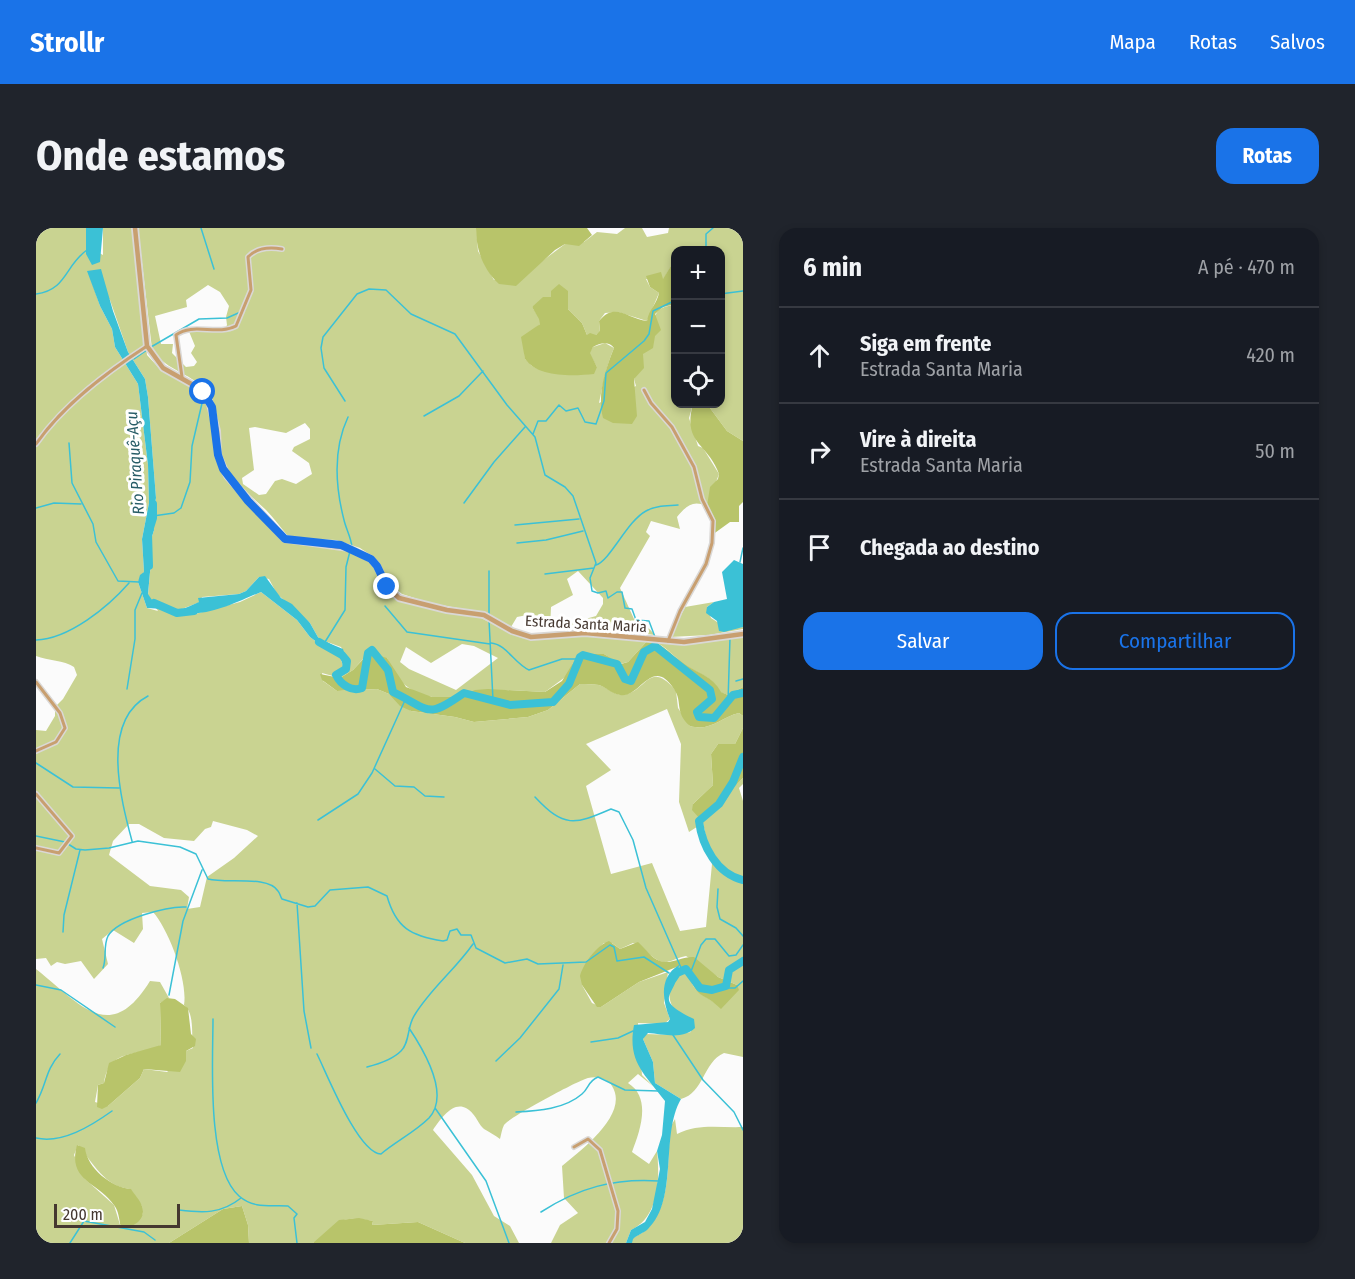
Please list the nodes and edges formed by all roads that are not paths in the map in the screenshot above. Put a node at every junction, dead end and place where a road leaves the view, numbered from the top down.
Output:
1 (135, 228) edge
2 (282, 249) dead end
3 (147, 346) junction
4 (183, 379) junction
5 (644, 390) dead end
6 (36, 444) edge
7 (743, 634) edge
8 (668, 641) junction
9 (36, 682) edge
10 (36, 751) edge
11 (36, 794) edge
12 (36, 848) edge
13 (574, 1147) dead end
14 (609, 1243) edge

1 - 3 street
2 - 4 street
3 - 4 street, Estrada Santa Maria
3 - 6 street
4 - 8 street, Estrada Santa Maria
5 - 8 street
7 - 8 street, Estrada Santa Maria
9 - 10 street
11 - 12 street
13 - 14 street

